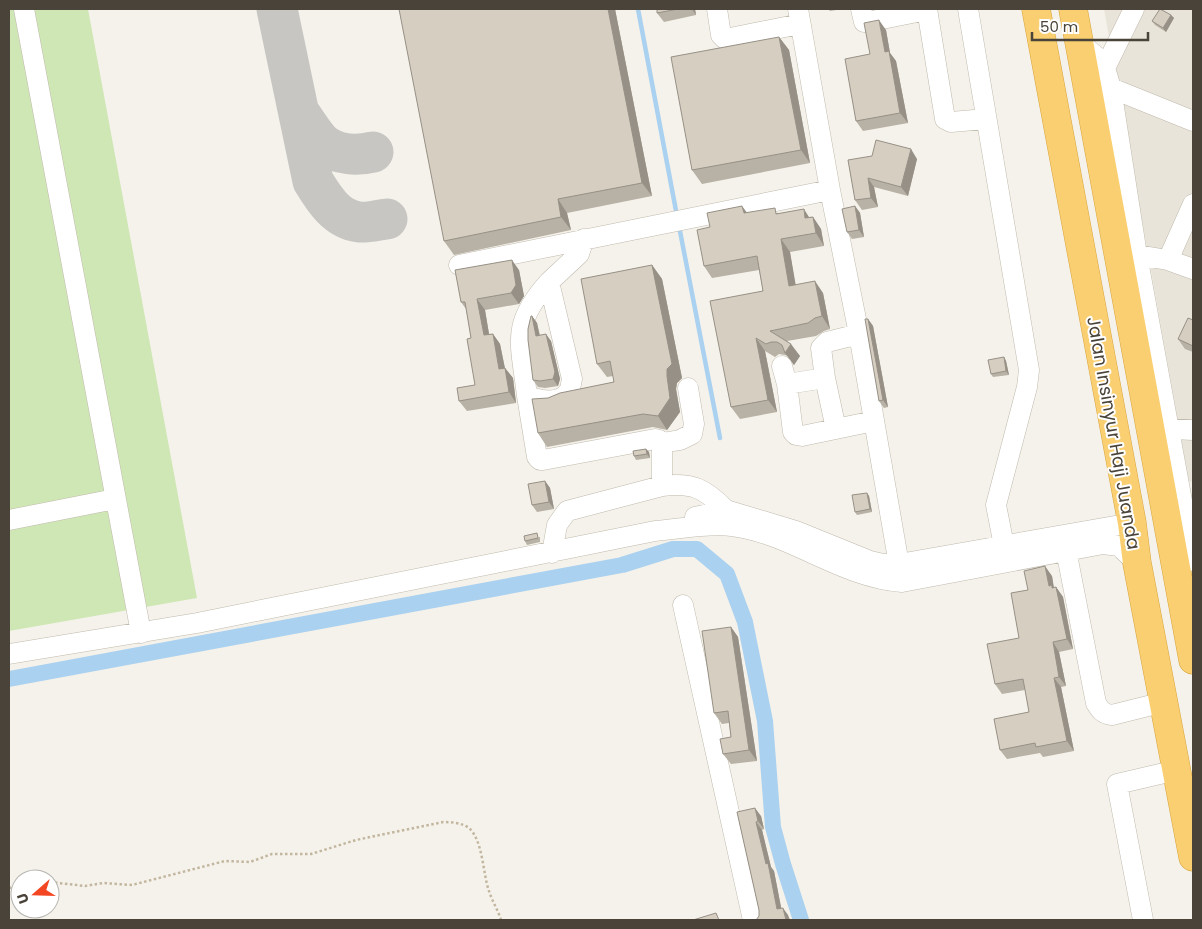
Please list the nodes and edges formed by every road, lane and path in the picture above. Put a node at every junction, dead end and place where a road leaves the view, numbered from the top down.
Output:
1 (24, 9) edge
2 (717, 9) edge
3 (861, 9) edge
4 (927, 9) edge
5 (968, 9) edge
6 (1036, 9) edge
7 (1073, 9) edge
8 (1134, 9) edge
9 (799, 16) edge
10 (1078, 41) junction
11 (1105, 68) junction
12 (1111, 88) junction
13 (986, 119) junction
14 (1193, 121) edge
15 (1094, 127) junction
16 (1060, 133) junction
17 (830, 190) junction
18 (1193, 204) edge
19 (584, 240) junction
20 (1137, 255) junction
21 (1168, 260) junction
22 (459, 265) dead end
23 (1193, 269) edge
24 (549, 282) junction
25 (859, 334) junction
26 (825, 378) junction
27 (688, 388) dead end
28 (527, 396) junction
29 (874, 421) junction
30 (1159, 428) junction
31 (836, 429) junction
32 (1193, 430) edge
33 (662, 443) junction
34 (662, 486) junction
35 (115, 499) junction
36 (726, 510) junction
37 (9, 520) edge
38 (1132, 523) junction
39 (655, 531) junction
40 (1004, 548) junction
41 (1066, 550) junction
42 (552, 553) junction
43 (1193, 561) edge
44 (1137, 563) junction
45 (899, 566) junction
46 (683, 605) dead end
47 (141, 633) junction
48 (9, 654) edge
49 (1193, 660) edge
50 (1164, 702) junction
51 (1177, 770) junction
52 (1193, 857) edge
53 (60, 883) edge
54 (501, 920) edge
55 (753, 920) edge
56 (1143, 920) edge

1 - 35 street
2 - 9 street
3 - 4 street
4 - 13 street
5 - 13 street
6 - 16 highway, Jalan Insinyur Haji Juanda
7 - 10 highway, Jalan Insinyur Haji Juanda
8 - 11 street
9 - 17 street
10 - 11 street, Jalan Insinyur Haji Juanda
10 - 15 highway, Jalan Insinyur Haji Juanda
11 - 12 street, Jalan Insinyur Haji Juanda
12 - 14 street
12 - 20 street, Jalan Insinyur Haji Juanda
13 - 40 street
15 - 16 highway
15 - 30 highway, Jalan Insinyur Haji Juanda
16 - 38 highway, Jalan Insinyur Haji Juanda
17 - 19 street
17 - 25 street
18 - 21 street
19 - 22 street
19 - 24 street
20 - 21 street
20 - 30 street, Jalan Insinyur Haji Juanda
21 - 23 street
24 - 28 street
24 - 28 street
25 - 26 street
25 - 29 street
26 - 31 street
26 - 31 street
27 - 33 street
28 - 33 street
29 - 31 street
29 - 45 street
30 - 32 street
30 - 43 street, Jalan Insinyur Haji Juanda
30 - 49 highway, Jalan Insinyur Haji Juanda
33 - 34 street
34 - 36 street
34 - 42 street
35 - 37 street
35 - 47 street
36 - 39 street
36 - 45 street
38 - 40 street
38 - 44 highway, Jalan Insinyur Haji Juanda
39 - 42 street
39 - 45 street
40 - 41 street
40 - 45 street
41 - 44 street
41 - 50 street
42 - 47 street
44 - 50 highway, Jalan Insinyur Haji Juanda
46 - 55 street
47 - 48 street
50 - 51 highway, Jalan Insinyur Haji Juanda
51 - 52 highway, Jalan Insinyur Haji Juanda
51 - 56 street
53 - 54 path

